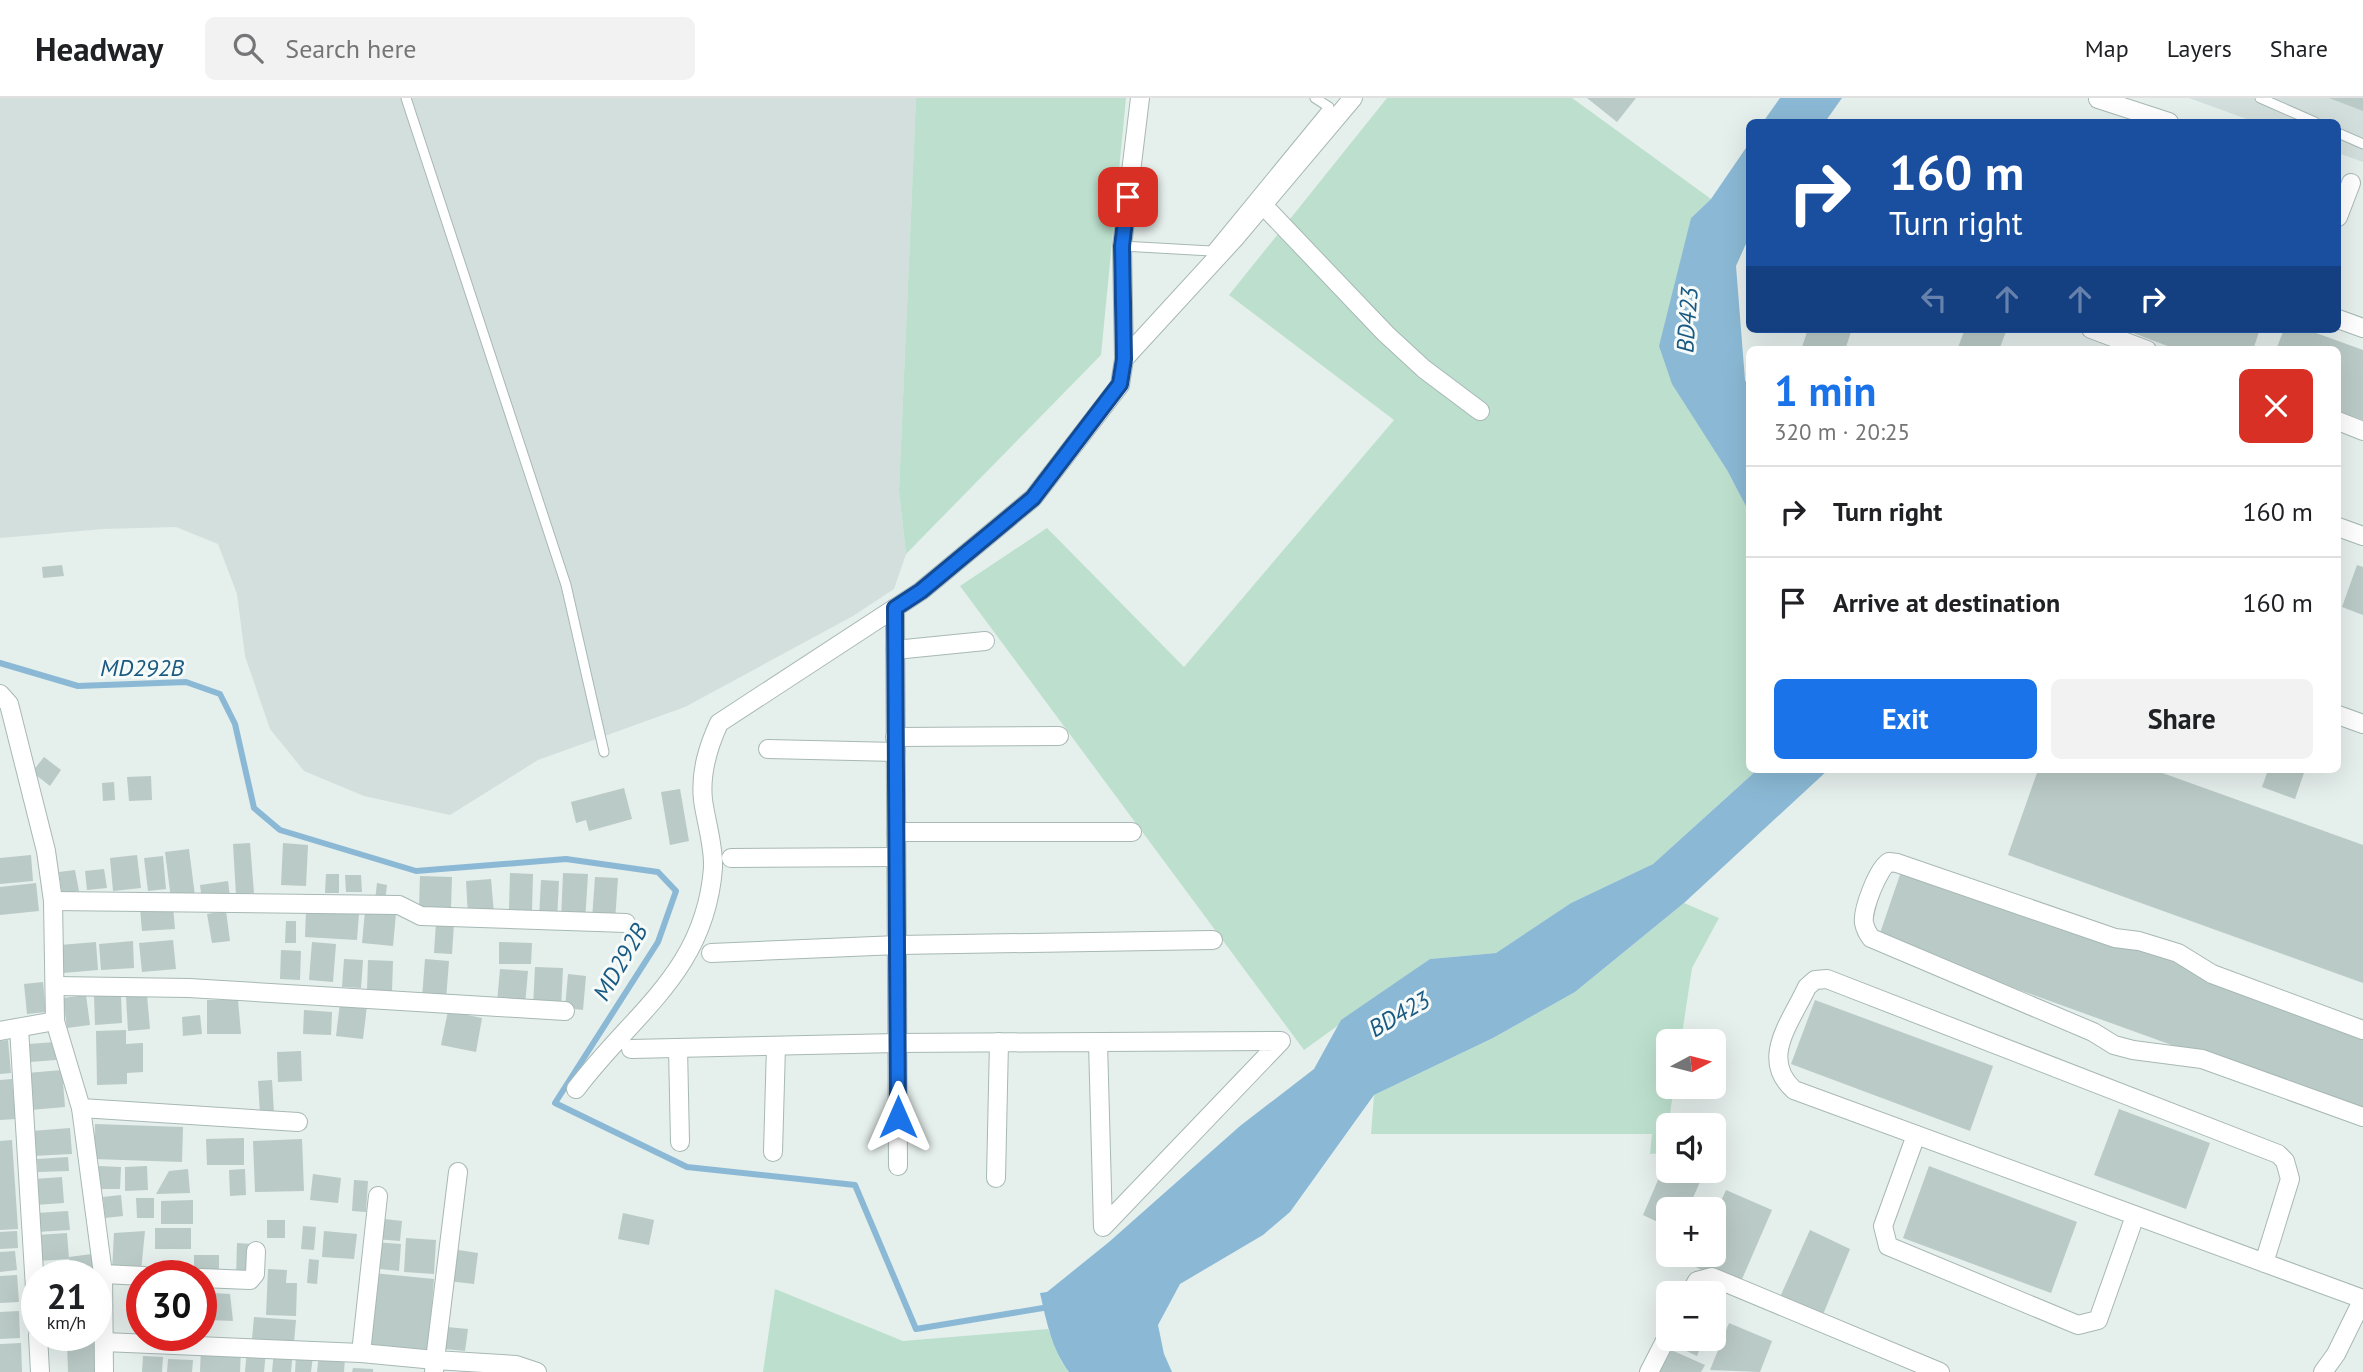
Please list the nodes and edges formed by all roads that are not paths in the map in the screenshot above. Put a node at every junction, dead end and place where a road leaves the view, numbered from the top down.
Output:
1 (406, 98) edge
2 (1140, 98) edge
3 (1315, 98) edge
4 (1353, 98) edge
5 (2260, 98) edge
6 (2098, 99) edge
7 (2160, 119) edge
8 (2308, 119) edge
9 (2341, 134) edge
10 (2363, 144) edge
11 (1304, 147) junction
12 (2351, 182) edge
13 (1263, 205) junction
14 (2341, 209) edge
15 (1122, 246) junction
16 (2341, 320) edge
17 (2363, 328) edge
18 (2102, 333) edge
19 (2136, 346) edge
20 (1124, 359) junction
21 (1480, 411) dead end
22 (2341, 422) edge
23 (2363, 431) edge
24 (2341, 528) edge
25 (2363, 537) edge
26 (895, 608) junction
27 (985, 641) dead end
28 (895, 650) junction
29 (0, 694) edge
30 (2341, 716) edge
31 (2363, 724) edge
32 (1059, 736) dead end
33 (895, 744) junction
34 (768, 749) dead end
35 (604, 752) dead end
36 (896, 832) junction
37 (1132, 832) dead end
38 (896, 857) junction
39 (731, 858) dead end
40 (53, 901) junction
41 (626, 923) dead end
42 (1213, 940) dead end
43 (898, 945) junction
44 (712, 953) dead end
45 (55, 986) junction
46 (565, 1011) dead end
47 (55, 1021) junction
48 (5, 1028) edge
49 (2363, 1030) edge
50 (999, 1042) junction
51 (1098, 1042) junction
52 (897, 1043) junction
53 (776, 1045) junction
54 (678, 1048) junction
55 (631, 1049) dead end
56 (576, 1089) dead end
57 (81, 1108) junction
58 (2363, 1117) edge
59 (298, 1122) dead end
60 (1916, 1135) junction
61 (680, 1142) dead end
62 (774, 1152) dead end
63 (898, 1166) dead end
64 (458, 1172) dead end
65 (996, 1178) dead end
66 (378, 1196) dead end
67 (2135, 1216) junction
68 (256, 1251) dead end
69 (30, 1260) edge
70 (101, 1260) edge
71 (2264, 1263) junction
72 (217, 1279) edge
73 (1696, 1281) edge
74 (1722, 1281) edge
75 (1726, 1283) edge
76 (2355, 1335) edge
77 (112, 1342) edge
78 (39, 1351) edge
79 (104, 1351) edge
80 (1660, 1351) edge
81 (361, 1353) junction
82 (2338, 1363) edge
83 (435, 1366) edge
84 (40, 1372) edge
85 (104, 1372) edge
86 (537, 1372) edge
87 (1649, 1372) edge
88 (1940, 1372) edge
89 (2323, 1372) edge

1 - 35 lane
2 - 15 street
3 - 11 lane
4 - 11 street
5 - 8 lane
6 - 7 street
9 - 10 lane
11 - 13 street
11 - 15 lane
12 - 14 street
13 - 20 street
13 - 21 street
15 - 20 street
16 - 17 street
18 - 19 street
20 - 26 street
22 - 23 street
24 - 25 street
26 - 28 street
26 - 56 street
27 - 28 street
28 - 33 street
29 - 40 street
30 - 31 street
32 - 33 street
33 - 34 street
33 - 36 street
36 - 37 street
36 - 38 street
38 - 39 street
38 - 43 street
40 - 41 street
40 - 45 street
42 - 43 street
43 - 44 street
43 - 52 street
45 - 46 street
45 - 47 street
47 - 48 street
47 - 57 street
48 - 69 street
49 - 58 street
50 - 51 street
50 - 52 street
50 - 65 street
51 - 51 street
52 - 53 street
52 - 63 street
53 - 54 street
53 - 62 street
54 - 55 street
54 - 61 street
57 - 59 street
57 - 70 street
60 - 67 street
60 - 67 street
60 - 71 street
64 - 83 street
66 - 81 street
67 - 71 street
68 - 72 street
71 - 76 street
73 - 74 street
75 - 88 street
76 - 82 street
77 - 81 street
78 - 84 street
79 - 85 street
80 - 87 street
81 - 83 street
82 - 89 street
83 - 86 street

